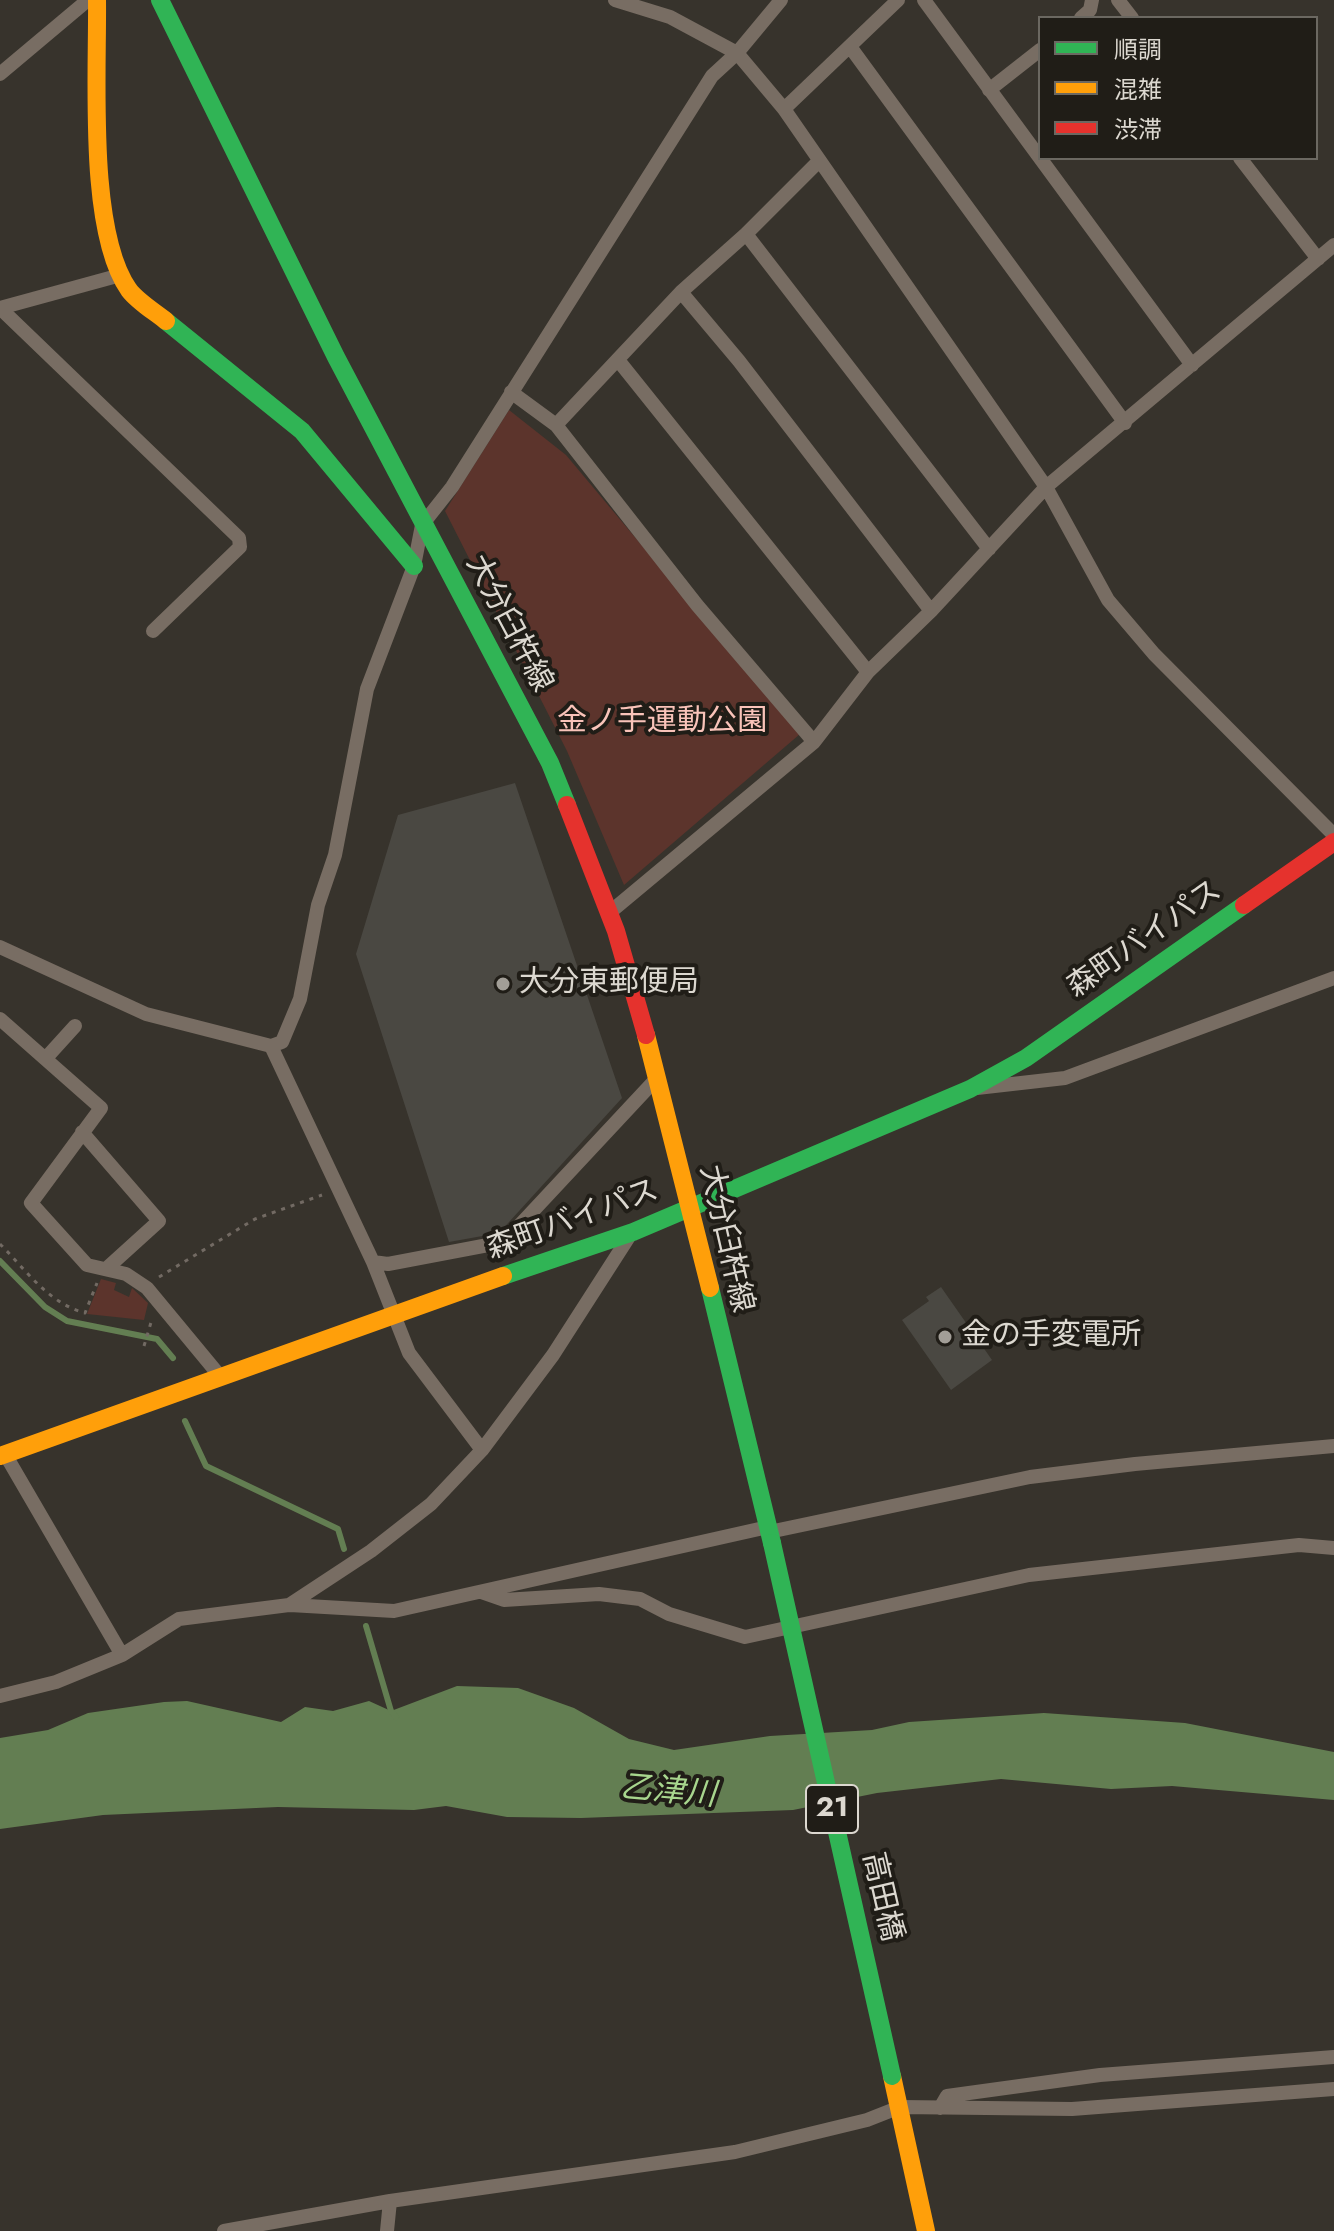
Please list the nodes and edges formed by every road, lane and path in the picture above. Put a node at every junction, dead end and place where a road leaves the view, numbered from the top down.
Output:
1 (88, 0) edge
2 (97, 0) edge
3 (160, 0) edge
4 (615, 0) edge
5 (781, 0) edge
6 (898, 0) edge
7 (924, 0) edge
8 (1118, 0) edge
9 (1130, 16) edge
10 (851, 48) junction
11 (1038, 52) edge
12 (737, 53) junction
13 (0, 74) edge
14 (989, 90) junction
15 (784, 109) junction
16 (1038, 156) edge
17 (1041, 160) edge
18 (1242, 160) edge
19 (818, 162) junction
20 (746, 234) junction
21 (1334, 245) edge
22 (1318, 259) junction
23 (117, 276) junction
24 (681, 292) junction
25 (0, 308) edge
26 (618, 360) junction
27 (1192, 365) junction
28 (511, 392) junction
29 (1125, 423) junction
30 (556, 425) junction
31 (1046, 487) junction
32 (422, 525) junction
33 (989, 549) junction
34 (414, 566) junction
35 (931, 611) junction
36 (153, 631) dead end
37 (868, 672) junction
38 (814, 742) junction
39 (1334, 835) edge
40 (1334, 842) edge
41 (609, 913) junction
42 (0, 947) edge
43 (1334, 978) edge
44 (0, 1019) edge
45 (75, 1026) dead end
46 (271, 1046) junction
47 (46, 1058) junction
48 (658, 1077) junction
49 (970, 1089) junction
50 (82, 1132) junction
51 (339, 1189) junction
52 (689, 1208) junction
53 (633, 1232) junction
54 (0, 1244) edge
55 (373, 1262) junction
56 (106, 1269) junction
57 (156, 1284) dead end
58 (392, 1314) junction
59 (151, 1321) dead end
60 (144, 1346) dead end
61 (219, 1375) junction
62 (1334, 1446) edge
63 (482, 1450) junction
64 (2, 1452) edge
65 (769, 1534) junction
66 (1334, 1548) edge
67 (481, 1592) junction
68 (289, 1605) junction
69 (122, 1655) junction
70 (0, 1696) edge
71 (1334, 2057) edge
72 (1334, 2089) edge
73 (900, 2107) junction
74 (940, 2108) junction
75 (390, 2201) junction
76 (224, 2231) edge
77 (387, 2231) edge
78 (926, 2231) edge

1 - 13 street
2 - 23 main road
3 - 32 main road, 大分臼杵線 / 21
4 - 12 street
5 - 12 street
6 - 10 street
7 - 14 street
8 - 9 street
10 - 15 street
10 - 29 street
11 - 14 street
12 - 15 street
12 - 28 street
14 - 16 street
15 - 19 street
17 - 27 street
18 - 22 street
19 - 20 street
19 - 31 street
20 - 24 street
20 - 33 street
21 - 22 street
22 - 27 street
23 - 25 street
23 - 34 main road
24 - 26 street
24 - 35 street
25 - 36 street
26 - 30 street
26 - 37 street
27 - 29 street
28 - 30 street
28 - 32 street
29 - 31 street
30 - 38 street
31 - 33 street
31 - 39 street
32 - 34 street
32 - 41 main road, 大分臼杵線 / 21
33 - 35 street
34 - 46 street
35 - 37 street
37 - 38 street
38 - 41 street
40 - 49 main road, 森町バイパス
41 - 48 main road, 大分臼杵線 / 21
42 - 46 street
43 - 49 street
44 - 47 street
45 - 47 street
46 - 51 street
47 - 50 street
48 - 52 main road, 大分臼杵線 / 21
48 - 55 street
49 - 52 main road, 森町バイパス
50 - 56 street
50 - 56 street
51 - 55 street
51 - 57 path
52 - 53 main road, 森町バイパス
52 - 65 main road, 大分臼杵線 / 21
53 - 58 main road, 森町バイパス
53 - 63 street
54 - 56 path
55 - 58 street
56 - 61 street
58 - 61 main road, 森町バイパス
58 - 63 street
59 - 60 path
61 - 64 main road, 森町バイパス
62 - 65 street
63 - 68 street
64 - 69 street
65 - 67 street
65 - 73 main road, 高田橋 / 21, bridge
66 - 67 street
67 - 68 street
68 - 69 street
69 - 70 street
71 - 74 street
72 - 74 street
73 - 74 street
73 - 75 street
73 - 78 main road, 21
75 - 76 street
75 - 77 street

